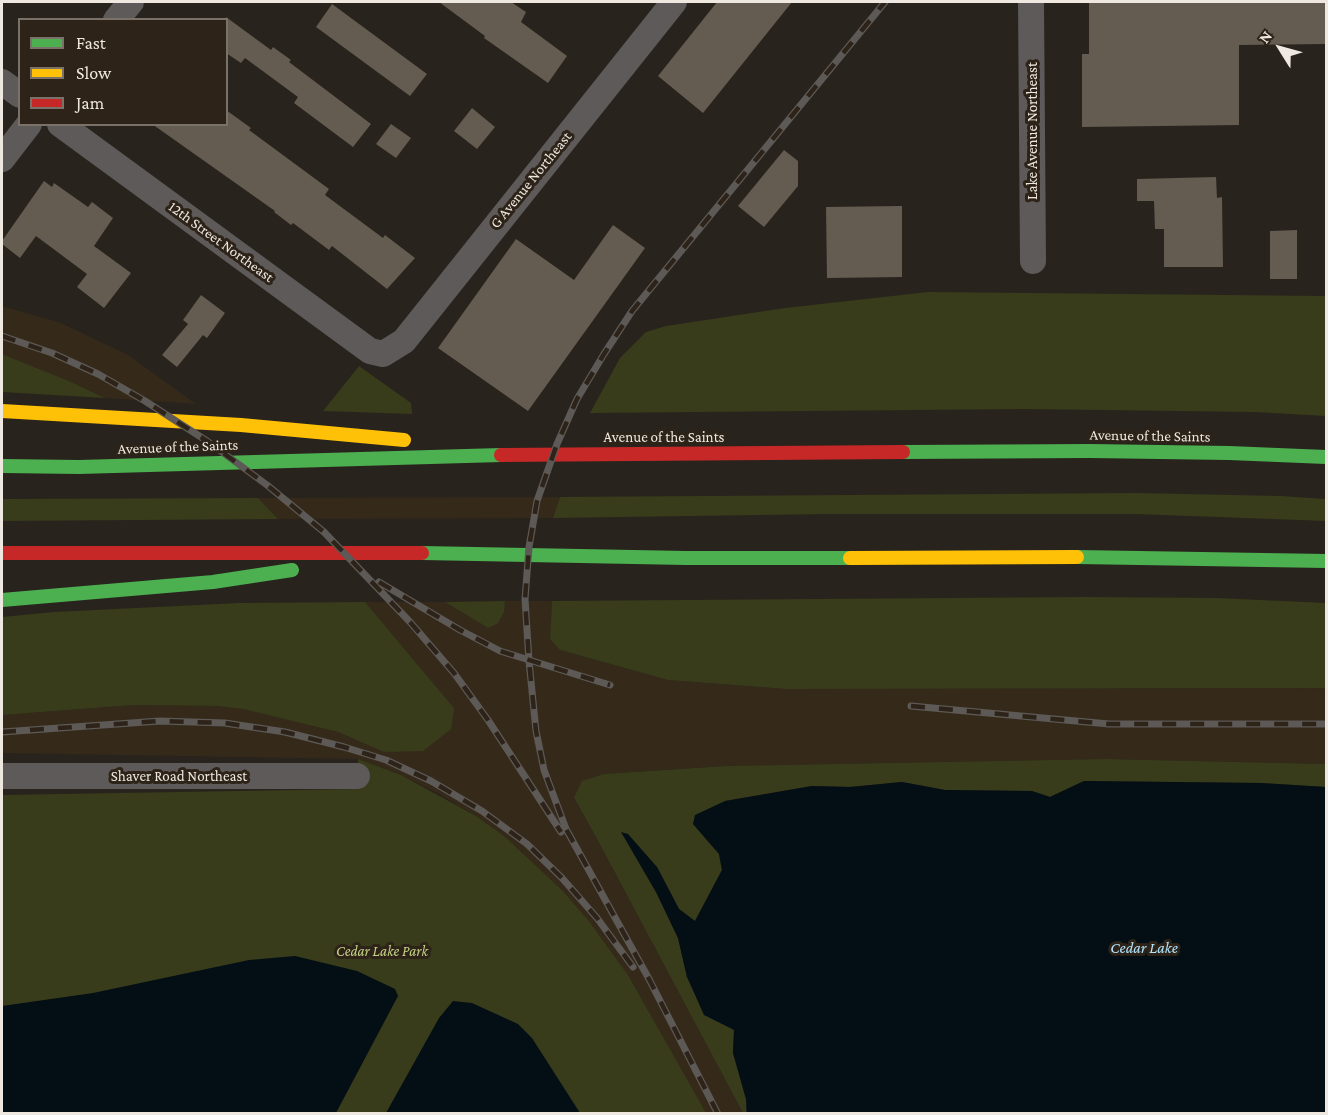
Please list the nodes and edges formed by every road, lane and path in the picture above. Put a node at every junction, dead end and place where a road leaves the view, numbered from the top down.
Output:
1 (131, 2) edge
2 (674, 2) edge
3 (1031, 2) edge
4 (118, 18) edge
5 (2, 82) edge
6 (18, 94) edge
7 (27, 126) edge
8 (63, 126) edge
9 (2, 159) edge
10 (1033, 261) dead end
11 (383, 354) joint
12 (2, 411) edge
13 (537, 454) junction
14 (1326, 458) edge
15 (2, 466) edge
16 (2, 553) edge
17 (399, 553) junction
18 (1326, 561) edge
19 (2, 600) edge
20 (2, 776) edge
21 (357, 776) dead end

1 - 4 street
2 - 11 street, G Avenue Northeast
3 - 10 street, Lake Avenue Northeast
5 - 6 street
7 - 9 street
8 - 11 street, 12th Street Northeast
12 - 13 highway
13 - 14 highway, Avenue of the Saints
13 - 15 highway, Avenue of the Saints
16 - 17 highway
17 - 18 highway
17 - 19 highway
20 - 21 street, Shaver Road Northeast

